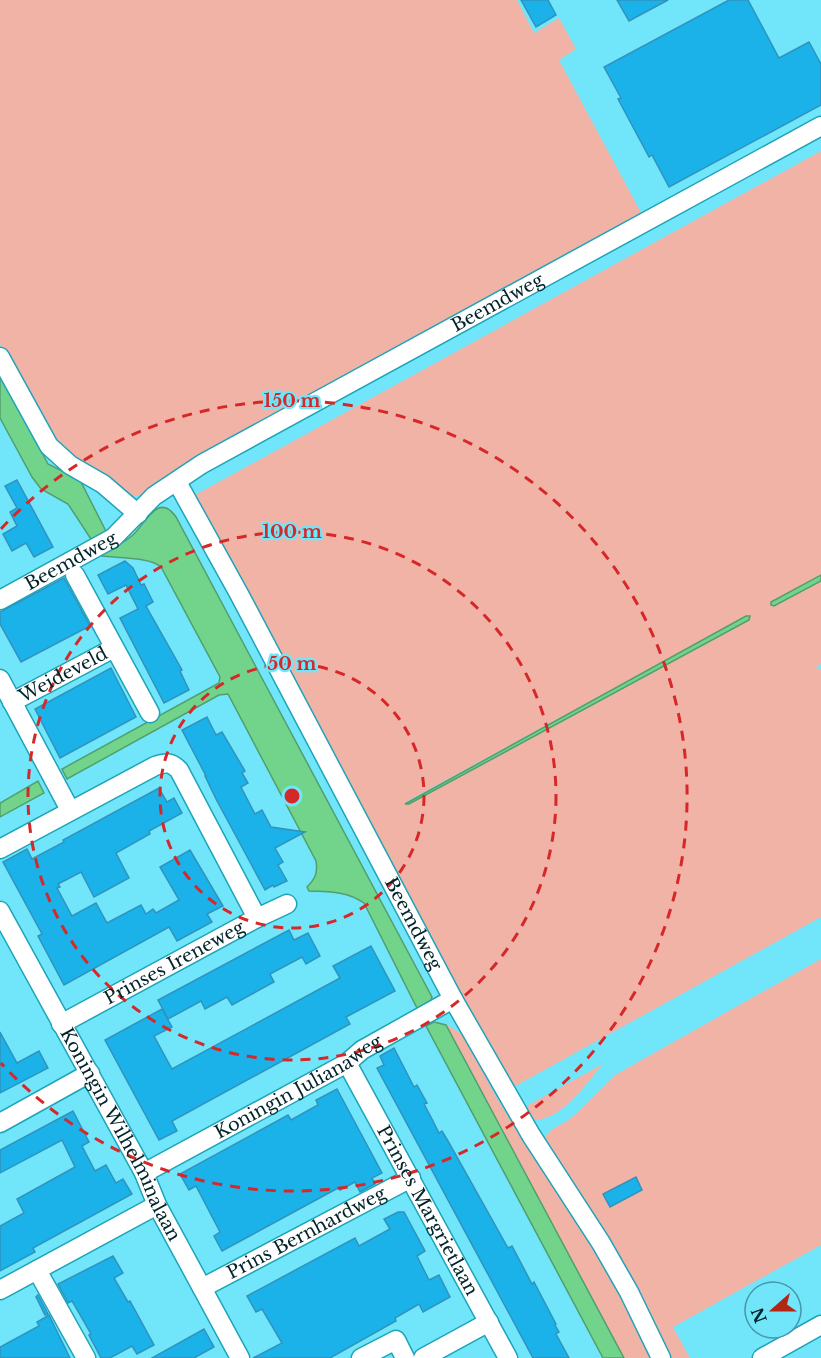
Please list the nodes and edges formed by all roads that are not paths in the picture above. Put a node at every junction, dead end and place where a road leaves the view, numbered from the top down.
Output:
1 (821, 126) edge
2 (0, 357) edge
3 (177, 482) junction
4 (138, 514) junction
5 (75, 575) dead end
6 (0, 600) edge
7 (114, 648) junction
8 (5, 693) edge
9 (150, 713) dead end
10 (70, 810) junction
11 (0, 849) edge
12 (287, 904) dead end
13 (0, 911) edge
14 (257, 918) junction
15 (453, 999) junction
16 (61, 1024) junction
17 (347, 1063) junction
18 (90, 1073) junction
19 (0, 1123) edge
20 (144, 1173) junction
21 (411, 1178) junction
22 (157, 1205) junction
23 (37, 1270) junction
24 (202, 1288) junction
25 (0, 1290) edge
26 (489, 1322) junction
27 (821, 1325) edge
28 (86, 1358) edge
29 (240, 1358) edge
30 (362, 1358) edge
31 (405, 1358) edge
32 (423, 1358) edge
33 (508, 1358) edge
34 (662, 1358) edge
35 (762, 1358) edge

1 - 3 street, Beemdweg
2 - 4 street, Beemdweg
3 - 4 street, Beemdweg
3 - 15 street, Beemdweg
4 - 6 street, Beemdweg
5 - 7 street, Weideveld
7 - 8 street, Weideveld
7 - 9 street, Weideveld
8 - 10 street
10 - 11 street
10 - 14 street
12 - 14 street, Prinses Ireneweg
13 - 16 street, Koningin Wilhelminalaan
14 - 16 street, Prinses Ireneweg
15 - 17 street, Koningin Julianaweg
15 - 34 street, Beemdweg
16 - 18 street, Koningin Wilhelminalaan
17 - 20 street, Koningin Julianaweg
17 - 21 street, Prinses Margrietlaan
18 - 19 street
18 - 20 street, Koningin Wilhelminalaan
20 - 22 street, Koningin Wilhelminalaan
21 - 24 street, Prins Bernhardweg
21 - 26 street, Prinses Margrietlaan
22 - 23 street
22 - 24 street, Koningin Wilhelminalaan
23 - 25 street
23 - 28 street
24 - 29 street, Koningin Wilhelminalaan
26 - 32 street
26 - 33 street, Prinses Margrietlaan
27 - 35 street
30 - 31 street

